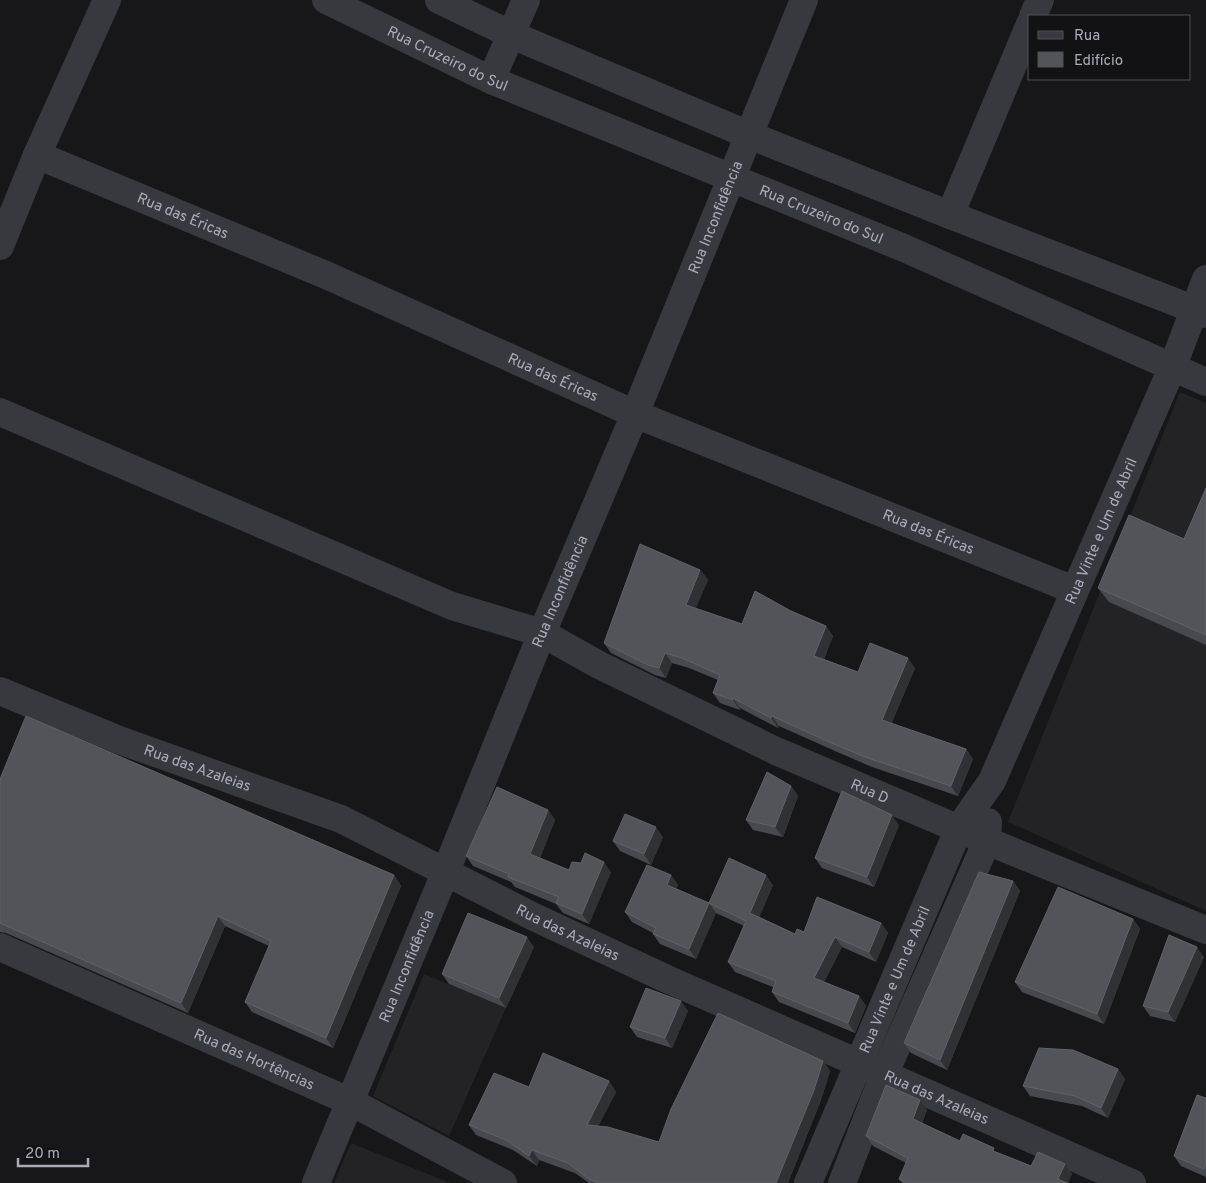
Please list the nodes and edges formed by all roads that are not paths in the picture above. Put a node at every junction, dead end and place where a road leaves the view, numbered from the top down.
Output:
1 (106, 0) edge
2 (326, 0) edge
3 (438, 0) edge
4 (526, 0) edge
5 (804, 0) edge
6 (1040, 0) edge
7 (1033, 15) edge
8 (1028, 29) edge
9 (512, 35) junction
10 (491, 80) junction
11 (749, 135) junction
12 (37, 155) junction
13 (730, 178) junction
14 (950, 215) junction
15 (0, 246) edge
16 (1206, 279) edge
17 (1200, 311) edge
18 (1172, 368) junction
19 (1206, 382) edge
20 (0, 412) edge
21 (635, 414) junction
22 (1074, 590) junction
23 (542, 633) junction
24 (0, 691) edge
25 (992, 780) junction
26 (959, 828) junction
27 (987, 840) junction
28 (446, 871) junction
29 (1206, 930) edge
30 (0, 946) edge
31 (859, 1064) junction
32 (884, 1075) junction
33 (351, 1102) junction
34 (316, 1183) edge
35 (503, 1183) edge
36 (808, 1183) edge
37 (842, 1183) edge
38 (1132, 1183) edge

1 - 12 street
2 - 10 street, Rua Cruzeiro do Sul
3 - 9 street
4 - 9 street
5 - 11 street, Rua Inconfidência
6 - 7 street
8 - 14 street
9 - 10 street
9 - 11 street
10 - 13 street, Rua Cruzeiro do Sul
11 - 13 street, Rua Inconfidência
11 - 14 street
12 - 15 street
12 - 21 street, Rua das Éricas
13 - 18 street, Rua Cruzeiro do Sul
13 - 21 street, Rua Inconfidência
14 - 17 street
16 - 17 street, Rua Vinte e Um de Abril
17 - 18 street, Rua Vinte e Um de Abril
18 - 19 street, Rua Cruzeiro do Sul
18 - 22 street, Rua Vinte e Um de Abril
20 - 23 street, Rua D
21 - 22 street, Rua das Éricas
21 - 23 street, Rua Inconfidência
22 - 25 street, Rua Vinte e Um de Abril
23 - 26 street, Rua D
23 - 28 street, Rua Inconfidência
24 - 28 street, Rua das Azaleias
25 - 26 street, Rua Vinte e Um de Abril
25 - 27 street, Rua Vinte e Um de Abril
26 - 27 street, Rua D
26 - 31 street, Rua Vinte e Um de Abril
27 - 29 street, Rua D
27 - 32 street, Rua Vinte e Um de Abril
28 - 31 street, Rua das Azaleias
28 - 33 street, Rua Inconfidência
30 - 33 street, Rua das Hortências
31 - 32 street, Rua das Azaleias
31 - 36 street, Rua Vinte e Um de Abril
32 - 37 street, Rua Vinte e Um de Abril
32 - 38 street, Rua das Azaleias
33 - 34 street, Rua Inconfidência
33 - 35 street, Rua das Hortências

